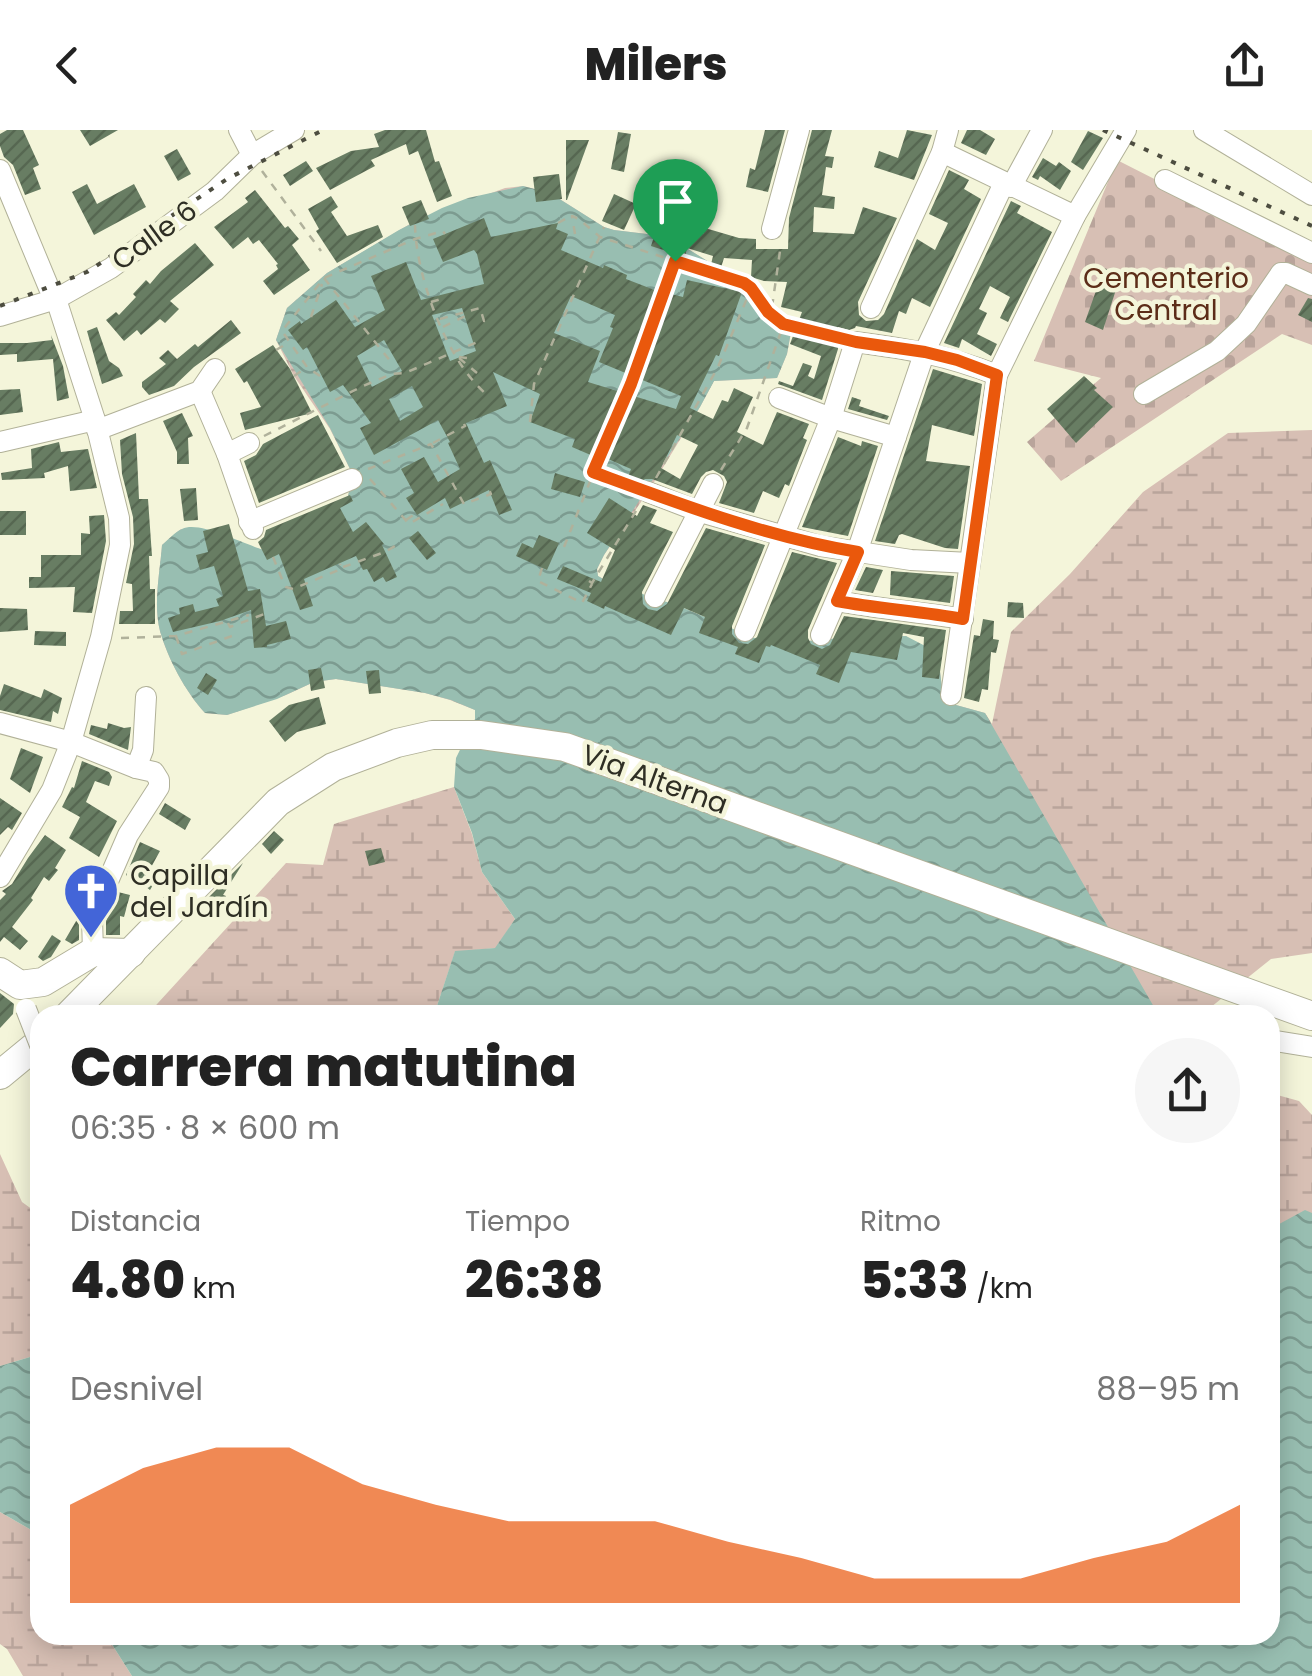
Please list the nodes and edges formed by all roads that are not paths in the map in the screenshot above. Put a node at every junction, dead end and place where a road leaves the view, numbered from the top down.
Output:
1 (239, 130) edge
2 (294, 130) edge
3 (799, 130) edge
4 (948, 130) edge
5 (1042, 130) edge
6 (1126, 130) edge
7 (1204, 130) edge
8 (942, 152) junction
9 (252, 154) junction
10 (2, 180) edge
11 (1166, 180) dead end
12 (1008, 185) junction
13 (1312, 195) edge
14 (1075, 216) junction
15 (772, 230) road end
16 (1312, 253) edge
17 (1312, 286) edge
18 (56, 299) junction
19 (871, 308) dead end
20 (0, 316) edge
21 (925, 352) junction
22 (215, 369) dead end
23 (997, 375) junction
24 (200, 391) junction
25 (1144, 394) dead end
26 (779, 398) dead end
27 (831, 418) junction
28 (96, 425) junction
29 (896, 437) junction
30 (0, 442) edge
31 (249, 443) road end
32 (227, 454) junction
33 (352, 479) dead end
34 (713, 484) road end
35 (648, 492) road end
36 (700, 512) junction
37 (782, 534) junction
38 (858, 552) junction
39 (970, 563) junction
40 (656, 597) dead end
41 (837, 601) junction
42 (963, 619) junction
43 (745, 631) dead end
44 (821, 636) dead end
45 (951, 695) dead end
46 (146, 698) dead end
47 (0, 723) edge
48 (71, 742) junction
49 (136, 768) junction
50 (0, 877) edge
51 (93, 952) junction
52 (131, 953) junction
53 (15, 989) edge
54 (79, 1005) edge
55 (1312, 1016) edge
56 (30, 1022) edge
57 (1280, 1042) edge
58 (1312, 1047) edge
59 (30, 1052) edge
60 (0, 1074) edge

1 - 9 street
2 - 9 street, Calle 6
3 - 15 street
4 - 8 street
5 - 12 street
6 - 14 street
7 - 13 street
8 - 12 street
8 - 19 street
9 - 18 street, Calle 6
10 - 18 street
11 - 16 street
12 - 14 street
12 - 21 street
14 - 23 street
17 - 25 street
18 - 20 street, Calle 6
18 - 28 street
21 - 23 street
21 - 27 street
21 - 29 street
22 - 24 street
23 - 39 street
24 - 28 street
24 - 32 street
26 - 27 street
27 - 29 street
27 - 37 street
28 - 30 street
28 - 48 street
29 - 38 street
31 - 32 street
32 - 33 street
34 - 36 street
35 - 36 street
36 - 37 street
36 - 40 street
37 - 38 street
37 - 43 street
38 - 39 street
38 - 41 street
39 - 42 street
41 - 42 street
41 - 44 street
42 - 45 street
46 - 49 street
47 - 48 street
48 - 49 street
48 - 50 street
49 - 51 street
51 - 52 main road
51 - 53 main road
52 - 54 main road, Via Alterna
52 - 55 main road, Via Alterna
53 - 56 street, bridge
57 - 58 street
59 - 60 main road

